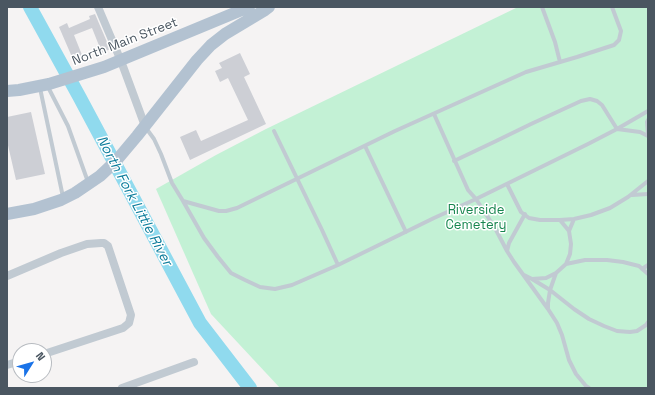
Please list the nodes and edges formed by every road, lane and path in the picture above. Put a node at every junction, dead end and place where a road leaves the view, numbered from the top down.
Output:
1 (98, 7) edge
2 (249, 7) edge
3 (269, 7) edge
4 (542, 7) edge
5 (612, 7) edge
6 (121, 61) junction
7 (560, 62) junction
8 (45, 84) junction
9 (7, 91) edge
10 (648, 111) edge
11 (434, 114) junction
12 (648, 120) edge
13 (145, 126) junction
14 (617, 129) junction
15 (274, 131) dead end
16 (648, 135) edge
17 (365, 146) junction
18 (454, 161) junction
19 (298, 178) junction
20 (648, 181) edge
21 (88, 184) junction
22 (507, 184) junction
23 (632, 194) junction
24 (648, 194) edge
25 (63, 199) junction
26 (476, 199) junction
27 (183, 201) junction
28 (7, 214) edge
29 (525, 214) junction
30 (574, 219) junction
31 (560, 220) junction
32 (569, 231) junction
33 (406, 232) junction
34 (507, 251) junction
35 (566, 264) junction
36 (338, 265) junction
37 (648, 265) edge
38 (642, 269) junction
39 (556, 273) junction
40 (523, 274) junction
41 (648, 274) edge
42 (7, 276) edge
43 (532, 279) junction
44 (550, 290) junction
45 (548, 309) junction
46 (648, 322) edge
47 (52, 351) edge
48 (194, 362) dead end
49 (122, 388) edge
50 (589, 388) edge

1 - 6 street
2 - 6 main road, North Main Street
3 - 13 main road
4 - 7 lane
5 - 7 lane
6 - 8 main road, North Main Street
6 - 13 street
7 - 11 lane
8 - 9 main road, North Main Street
8 - 21 lane
8 - 25 lane
10 - 14 lane
11 - 17 lane
11 - 18 lane
12 - 16 lane
13 - 21 main road
13 - 27 lane
14 - 16 lane
14 - 18 lane
14 - 22 lane
15 - 19 lane
17 - 19 lane
17 - 33 lane
18 - 26 lane
19 - 27 lane
19 - 36 lane
20 - 23 lane
21 - 25 main road
22 - 26 lane
22 - 29 lane
23 - 24 lane
23 - 30 lane
25 - 28 main road
26 - 33 lane
26 - 34 lane
27 - 36 lane
29 - 31 lane
29 - 34 lane
30 - 31 lane
30 - 32 lane
31 - 32 lane
32 - 35 lane
33 - 36 lane
34 - 40 lane
35 - 38 lane
35 - 39 lane
37 - 38 lane
38 - 41 lane
39 - 43 lane
39 - 44 lane
40 - 43 lane
40 - 45 lane
42 - 47 street
43 - 44 lane
44 - 45 lane
44 - 46 lane
45 - 50 lane
48 - 49 street

